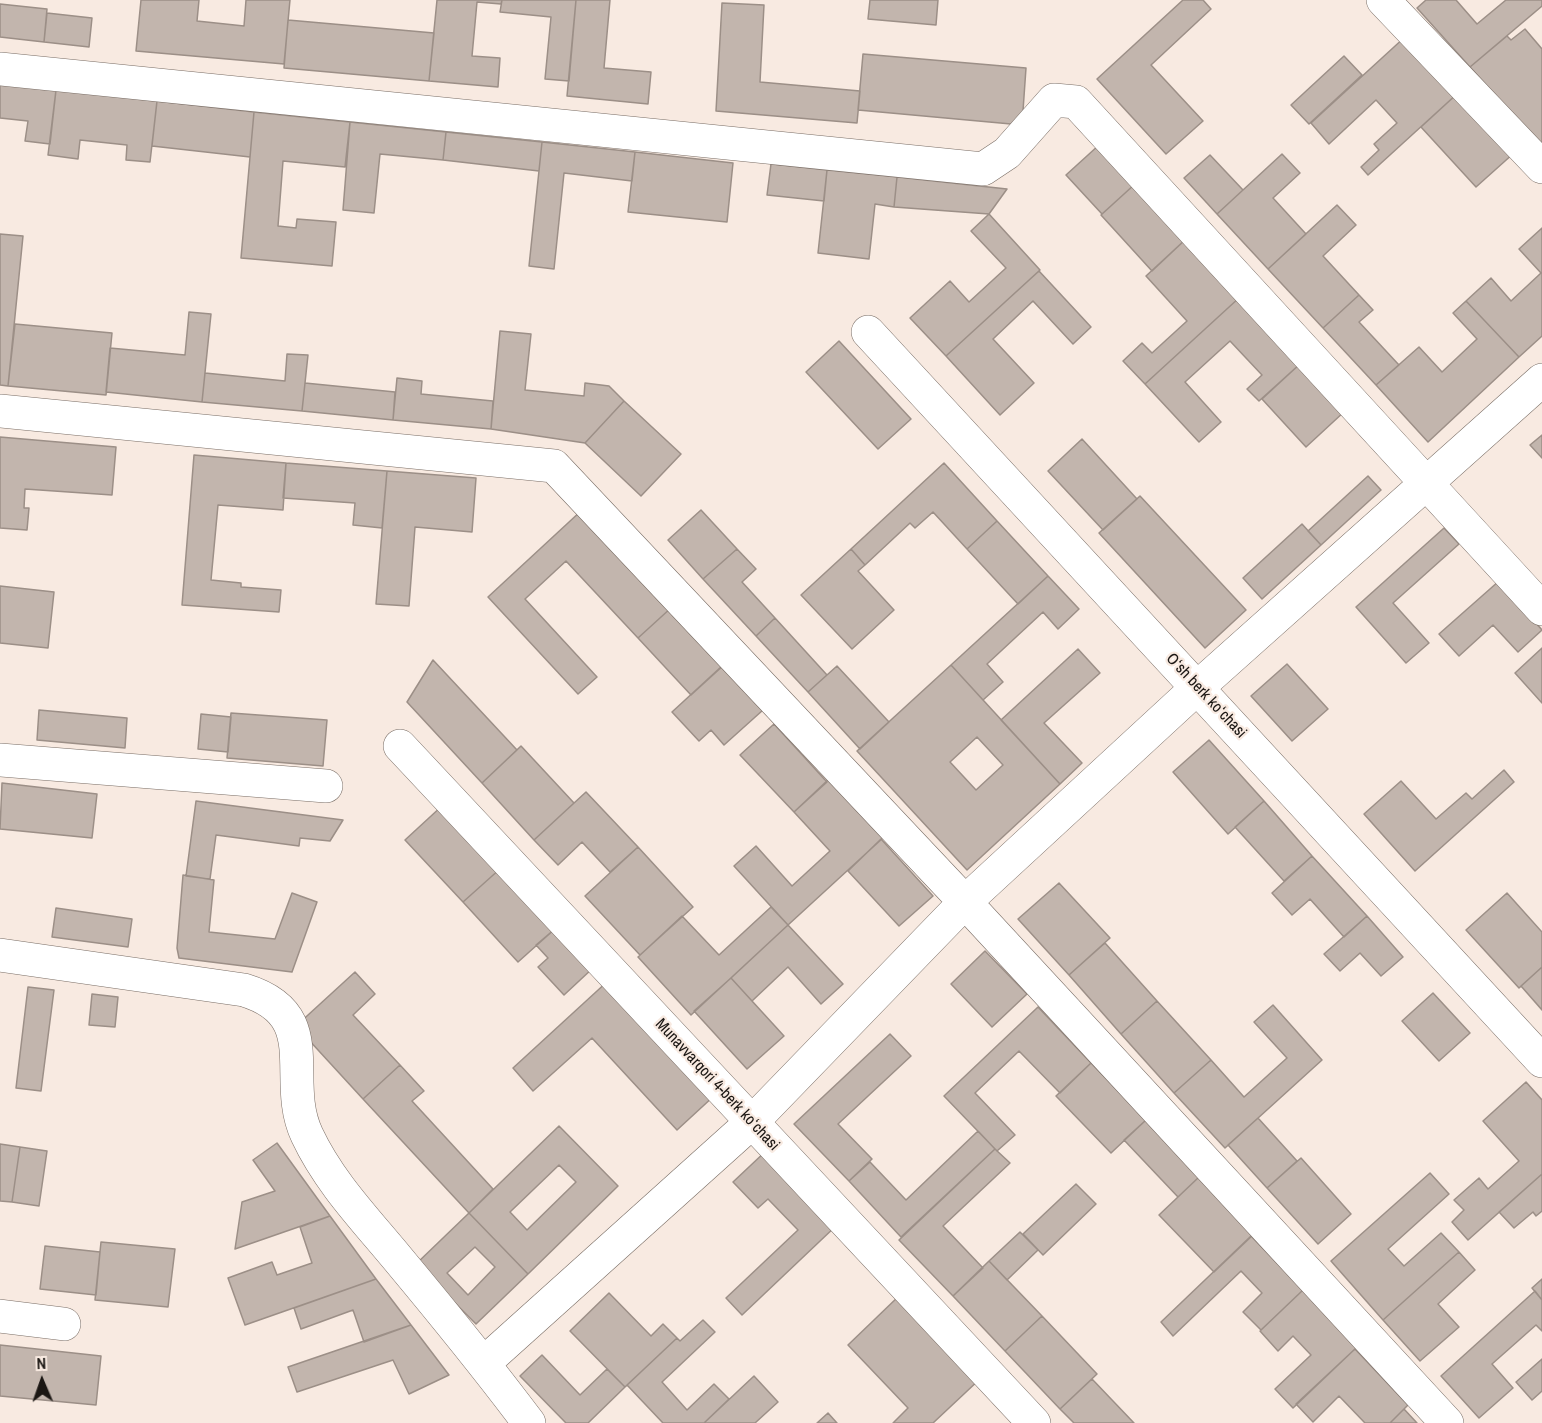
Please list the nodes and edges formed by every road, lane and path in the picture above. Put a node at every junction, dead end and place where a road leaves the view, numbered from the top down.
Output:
1 (1383, 0) edge
2 (0, 69) edge
3 (1542, 167) edge
4 (868, 332) dead end
5 (1542, 380) edge
6 (0, 411) edge
7 (1425, 484) junction
8 (1542, 609) edge
9 (1198, 687) junction
10 (400, 746) dead end
11 (0, 760) edge
12 (326, 786) dead end
13 (965, 902) junction
14 (0, 955) edge
15 (1542, 1061) edge
16 (753, 1122) junction
17 (0, 1316) edge
18 (63, 1324) dead end
19 (484, 1363) junction
20 (529, 1423) edge
21 (1034, 1423) edge
22 (1447, 1423) edge

1 - 3 street
2 - 7 street
4 - 9 street, Oʻsh berk koʻchasi
5 - 7 street
6 - 13 street
7 - 8 street
7 - 9 street
9 - 13 street
9 - 15 street, Oʻsh berk koʻchasi
10 - 16 street, Munavvarqori 4-berk koʻchasi
11 - 12 street
13 - 16 street
13 - 22 street
14 - 19 street
16 - 19 street
16 - 21 street, Munavvarqori 4-berk koʻchasi
17 - 18 street
19 - 20 street

